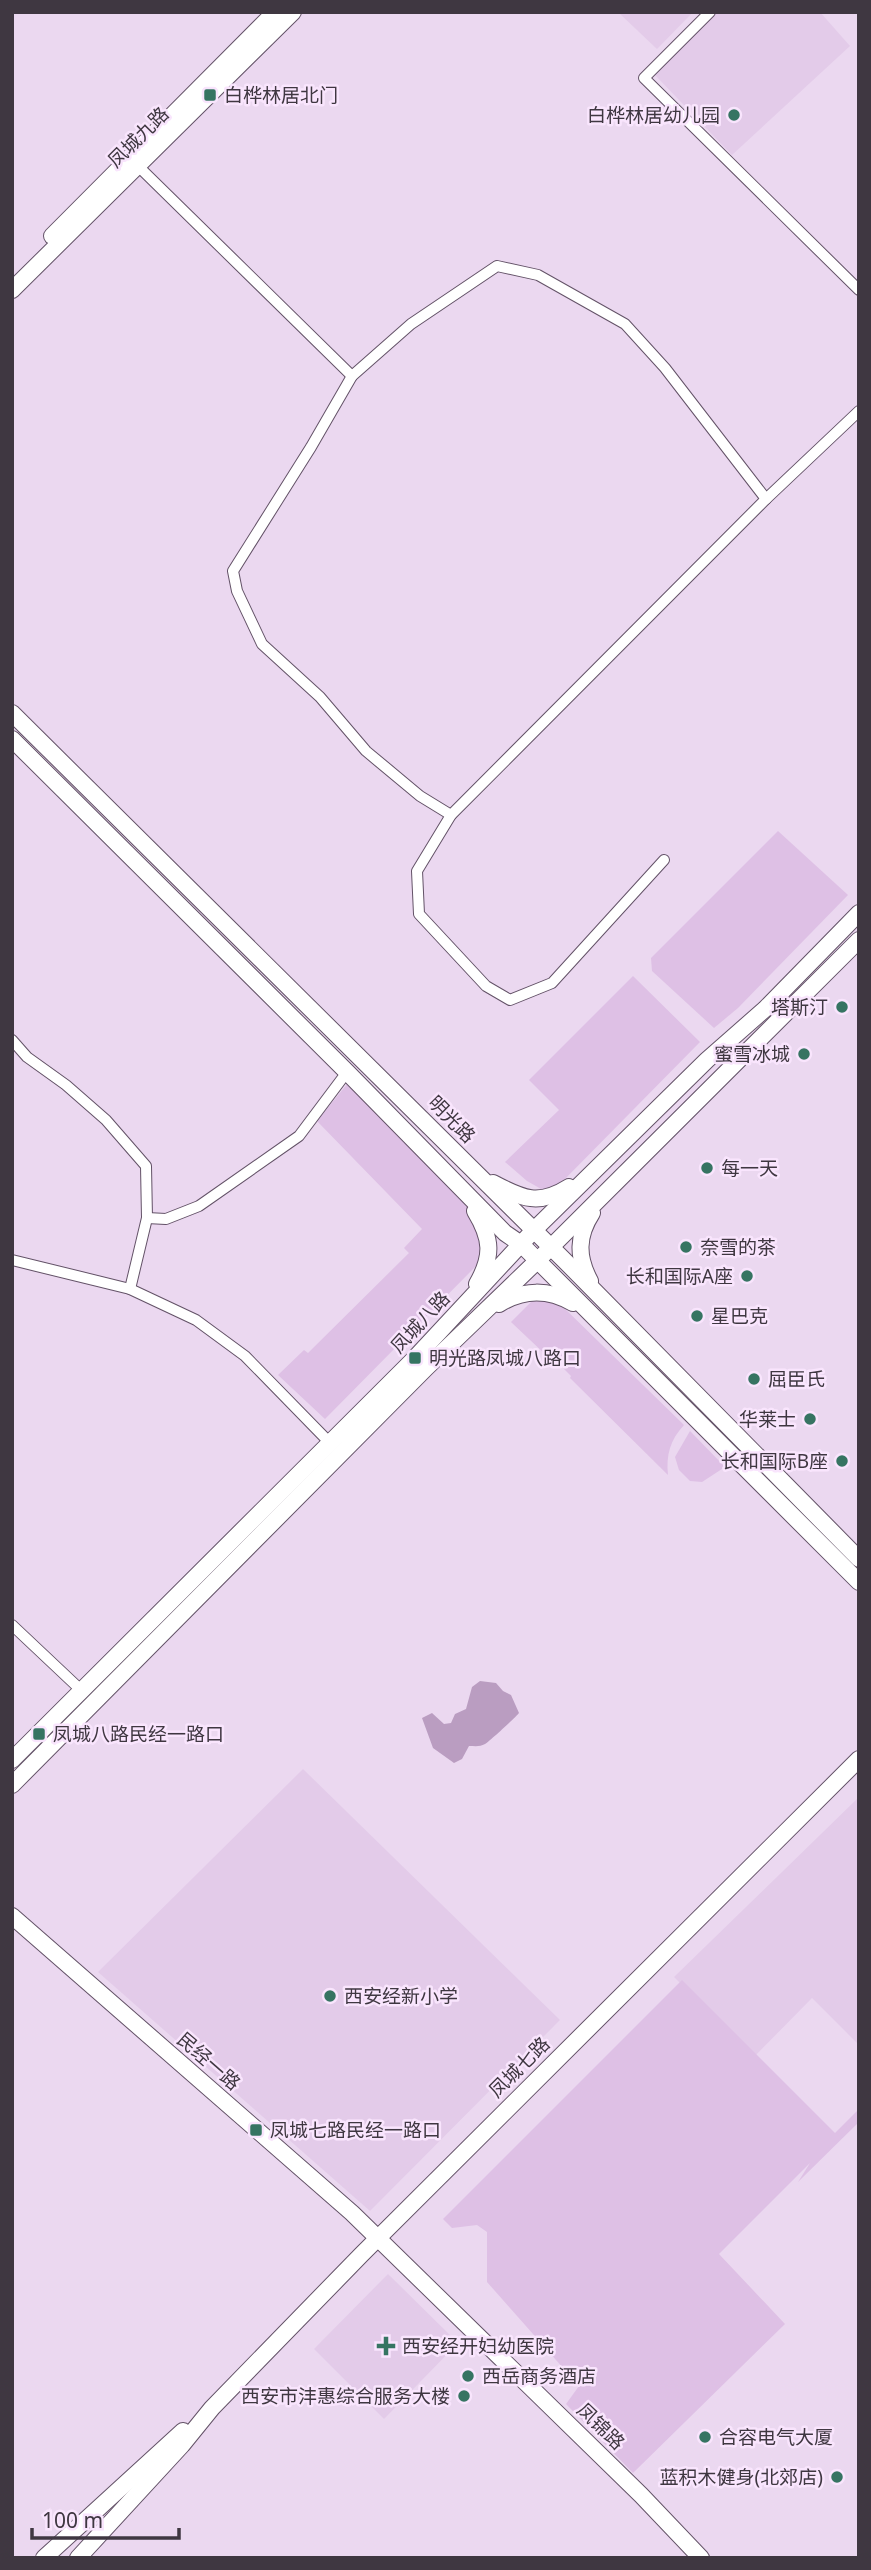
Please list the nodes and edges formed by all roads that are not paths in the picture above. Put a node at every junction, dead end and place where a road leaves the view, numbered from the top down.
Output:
1 (275, 12) edge
2 (293, 12) edge
3 (710, 12) edge
4 (138, 166) junction
5 (12, 276) edge
6 (12, 290) edge
7 (859, 290) edge
8 (352, 376) junction
9 (859, 411) edge
10 (766, 499) junction
11 (12, 713) edge
12 (12, 739) edge
13 (451, 815) junction
14 (664, 860) dead end
15 (859, 913) edge
16 (859, 940) edge
17 (12, 1040) edge
18 (346, 1072) junction
19 (595, 1170) junction
20 (478, 1175) junction
21 (612, 1185) junction
22 (463, 1191) junction
23 (147, 1218) junction
24 (534, 1230) junction
25 (521, 1244) junction
26 (551, 1247) junction
27 (12, 1260) edge
28 (537, 1261) junction
29 (130, 1289) junction
30 (601, 1297) junction
31 (466, 1303) junction
32 (588, 1311) junction
33 (479, 1317) junction
34 (330, 1443) junction
35 (859, 1559) edge
36 (859, 1582) edge
37 (12, 1625) edge
38 (82, 1691) junction
39 (859, 1759) edge
40 (12, 1760) edge
41 (12, 1785) edge
42 (12, 1916) edge
43 (378, 2238) junction
44 (212, 2408) junction
45 (44, 2558) edge
46 (78, 2558) edge
47 (701, 2558) edge

1 - 5 main road, 凤城九路
2 - 4 main road, 凤城九路
3 - 7 street
4 - 6 main road, 凤城九路
4 - 8 street
8 - 10 street
8 - 13 street
9 - 10 street
10 - 13 street
11 - 20 main road, 明光路
12 - 18 main road
13 - 14 street
15 - 19 main road, 凤城八路
16 - 21 main road, 凤城八路
17 - 23 street
18 - 22 main road
18 - 23 street
19 - 20 main road
19 - 24 main road, 凤城八路
20 - 24 main road, 明光路
21 - 26 main road, 凤城八路
21 - 30 main road
22 - 25 main road
22 - 31 main road
23 - 29 street
24 - 25 main road, 凤城八路
24 - 26 main road, 明光路
25 - 28 main road
25 - 31 main road, 凤城八路
26 - 28 main road, 凤城八路
26 - 30 main road, 明光路
27 - 29 street
28 - 32 main road
28 - 33 main road, 凤城八路
29 - 34 street
30 - 35 main road, 明光路
31 - 34 main road, 凤城八路
32 - 33 main road
32 - 36 main road
33 - 41 main road, 凤城八路
34 - 38 main road, 凤城八路
37 - 38 street
38 - 40 main road, 凤城八路
39 - 43 main road, 凤城七路
42 - 43 main road, 民经一路
43 - 44 main road, 凤城七路
43 - 47 main road, 凤锦路
44 - 45 main road, 凤城七路
44 - 46 main road, 凤城七路

